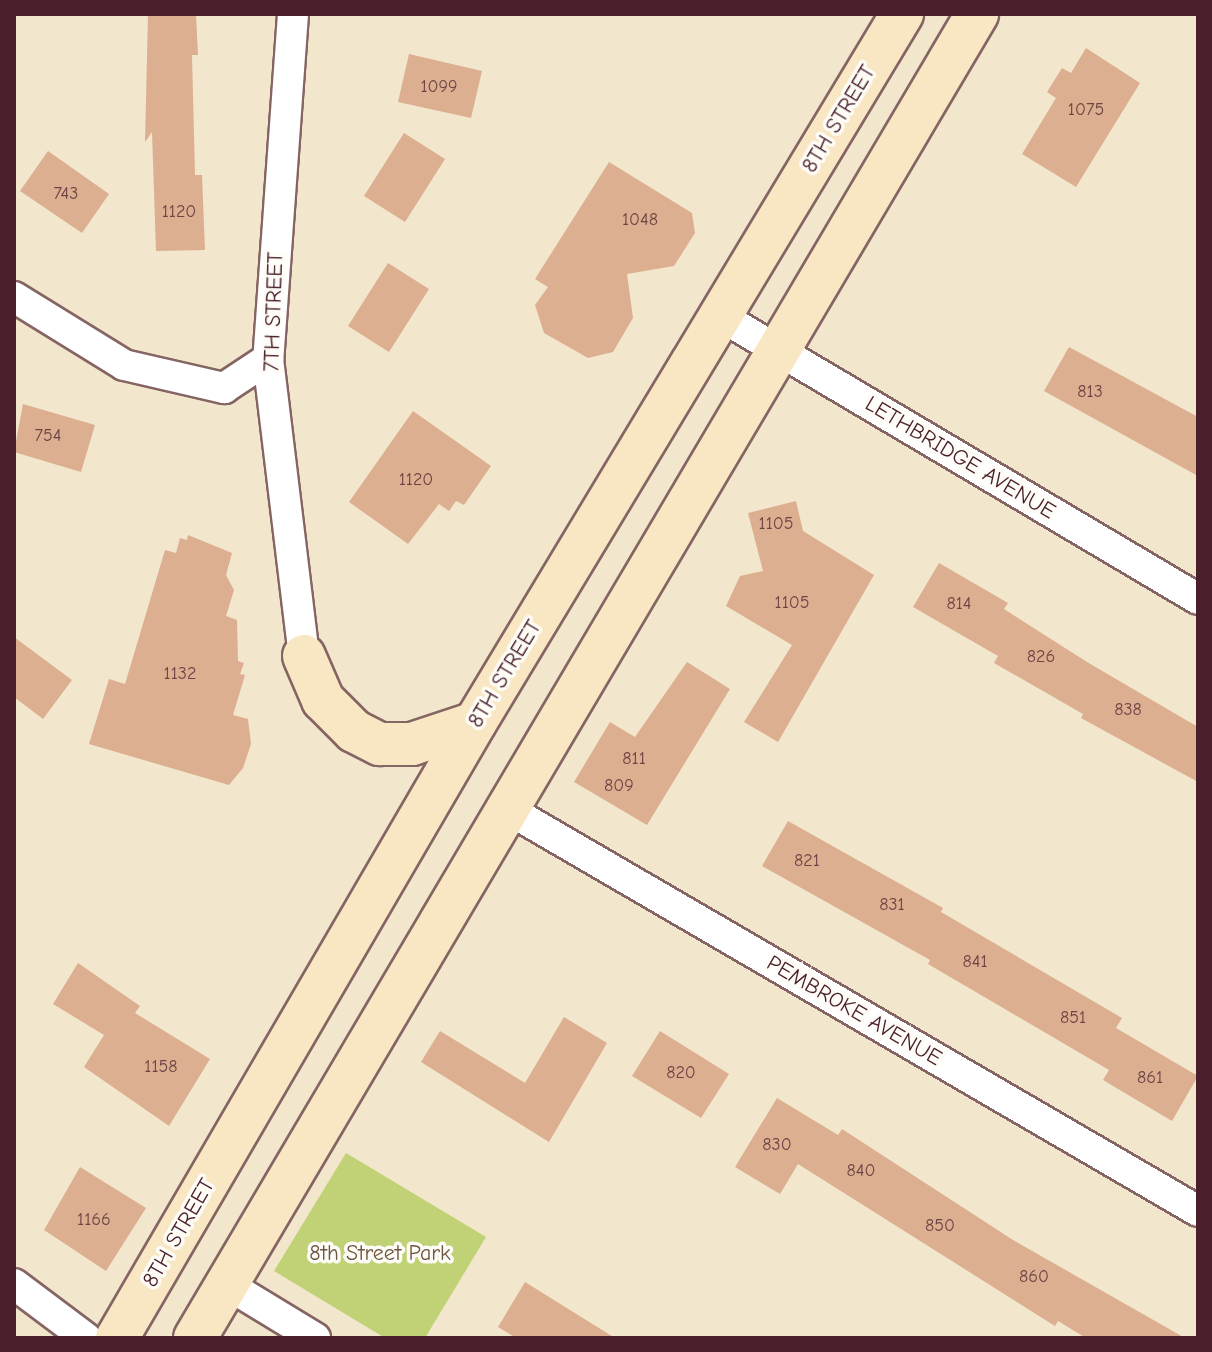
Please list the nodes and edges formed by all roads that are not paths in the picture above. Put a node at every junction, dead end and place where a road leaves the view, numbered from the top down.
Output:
1 (293, 14) edge
2 (902, 14) edge
3 (977, 14) edge
4 (14, 297) edge
5 (722, 317) junction
6 (776, 349) junction
7 (268, 359) junction
8 (1198, 599) edge
9 (304, 656) joint
10 (475, 723) junction
11 (509, 810) junction
12 (1198, 1211) edge
13 (14, 1284) edge
14 (228, 1285) junction
15 (86, 1338) edge
16 (117, 1338) edge
17 (195, 1338) edge
18 (315, 1338) edge

1 - 7 street, 7TH STREET
2 - 5 main road, 8TH STREET
3 - 6 main road
4 - 7 street
5 - 6 street, LETHBRIDGE AVENUE
5 - 10 main road, 8TH STREET
6 - 8 street, LETHBRIDGE AVENUE
6 - 11 main road
7 - 9 street, 7TH STREET
9 - 10 main road
10 - 16 main road, 8TH STREET
11 - 12 street, PEMBROKE AVENUE
11 - 14 main road
13 - 15 street
14 - 17 main road
14 - 18 street

